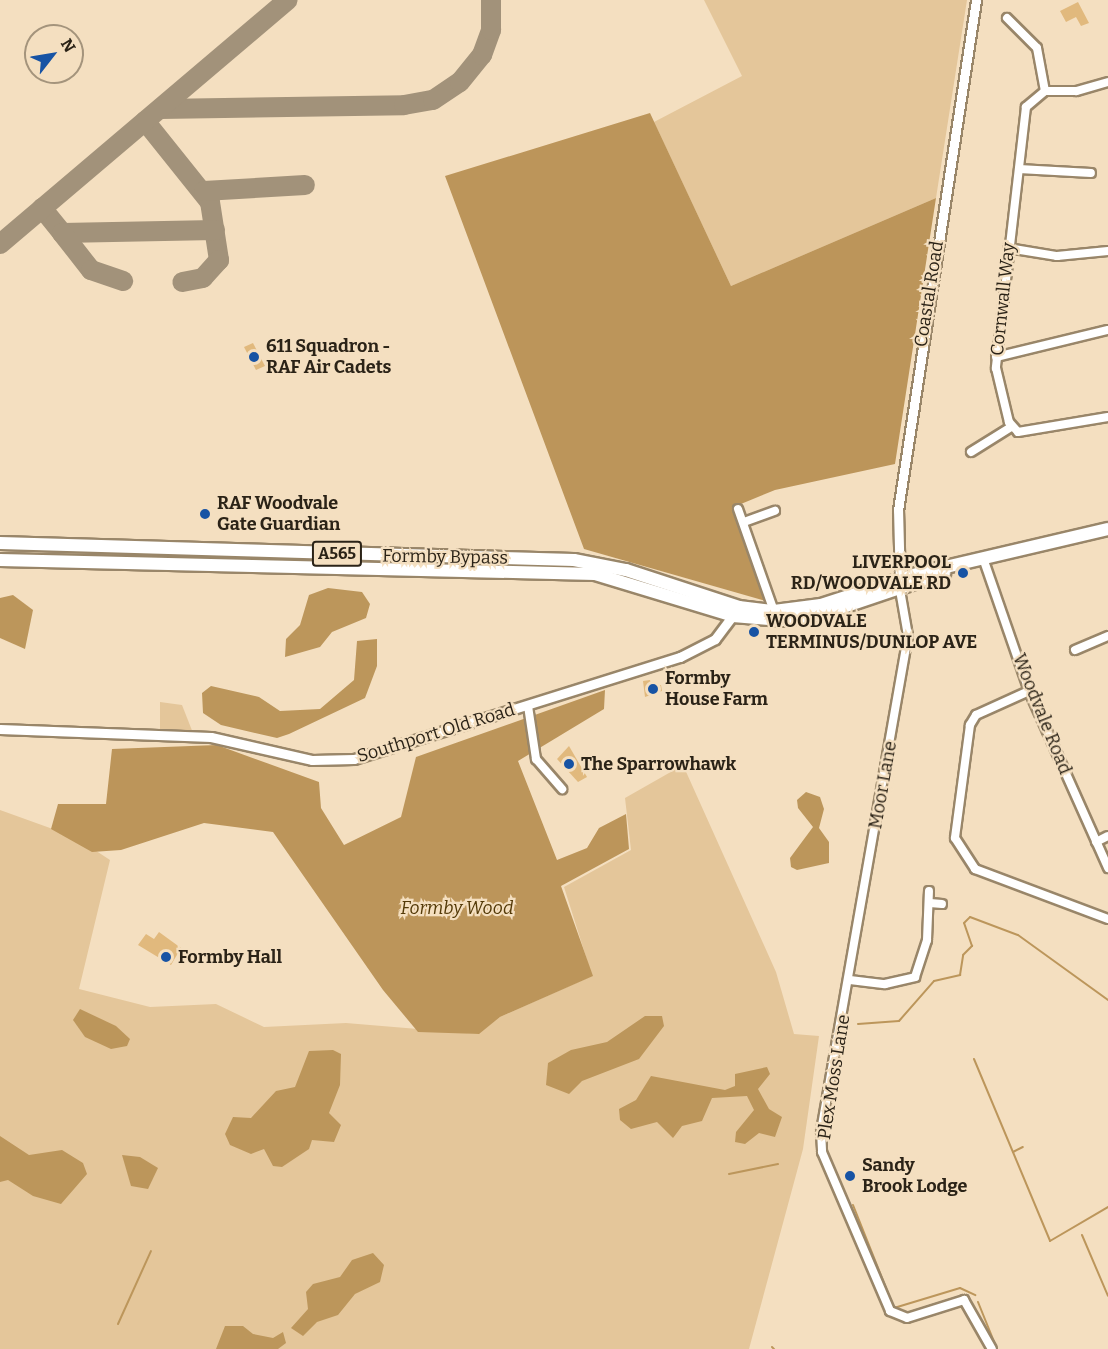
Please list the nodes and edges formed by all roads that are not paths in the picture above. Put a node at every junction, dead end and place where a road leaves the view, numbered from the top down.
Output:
1 (976, 0) edge
2 (1007, 18) dead end
3 (1108, 82) edge
4 (1045, 91) junction
5 (1019, 169) junction
6 (1091, 173) dead end
7 (1008, 248) junction
8 (1108, 251) edge
9 (1108, 330) edge
10 (996, 357) junction
11 (1108, 417) edge
12 (1011, 428) junction
13 (971, 452) dead end
14 (738, 509) dead end
15 (776, 511) dead end
16 (744, 522) junction
17 (1108, 529) edge
18 (0, 543) edge
19 (236, 551) junction
20 (983, 558) junction
21 (0, 560) edge
22 (312, 569) junction
23 (899, 585) junction
24 (774, 611) junction
25 (736, 612) junction
26 (1108, 636) edge
27 (1076, 650) dead end
28 (1029, 691) junction
29 (528, 706) junction
30 (0, 729) edge
31 (562, 789) dead end
32 (1108, 836) edge
33 (1096, 842) junction
34 (1108, 868) edge
35 (929, 891) dead end
36 (930, 903) junction
37 (942, 904) dead end
38 (1108, 919) edge
39 (850, 980) junction
40 (992, 1349) edge

1 - 23 street, Coastal Road
2 - 4 street
3 - 4 street
4 - 5 street, Cornwall Way
5 - 6 street
5 - 7 street, Cornwall Way
7 - 8 street
7 - 10 street, Cornwall Way
9 - 10 street
10 - 12 street, Cornwall Way
11 - 12 street
12 - 13 street
14 - 16 street
15 - 16 street
16 - 24 street
17 - 20 highway, A565
18 - 19 highway, Formby Bypass / A565
19 - 22 highway
19 - 25 highway, Formby Bypass / A565
20 - 23 highway, A565
20 - 28 street, Woodvale Road
21 - 22 highway, Formby Bypass / A565
22 - 25 highway, Formby Bypass / A565
23 - 24 highway, A565
23 - 25 highway, A565
23 - 39 street, Moor Lane
24 - 25 highway, A565
25 - 29 street, Southport Old Road
26 - 27 street
28 - 33 street, Woodvale Road
28 - 38 street
29 - 30 street, Southport Old Road
29 - 31 street
32 - 33 street
33 - 34 street, Woodvale Road
35 - 36 street
36 - 37 street
36 - 39 street
39 - 40 street, Plex Moss Lane

